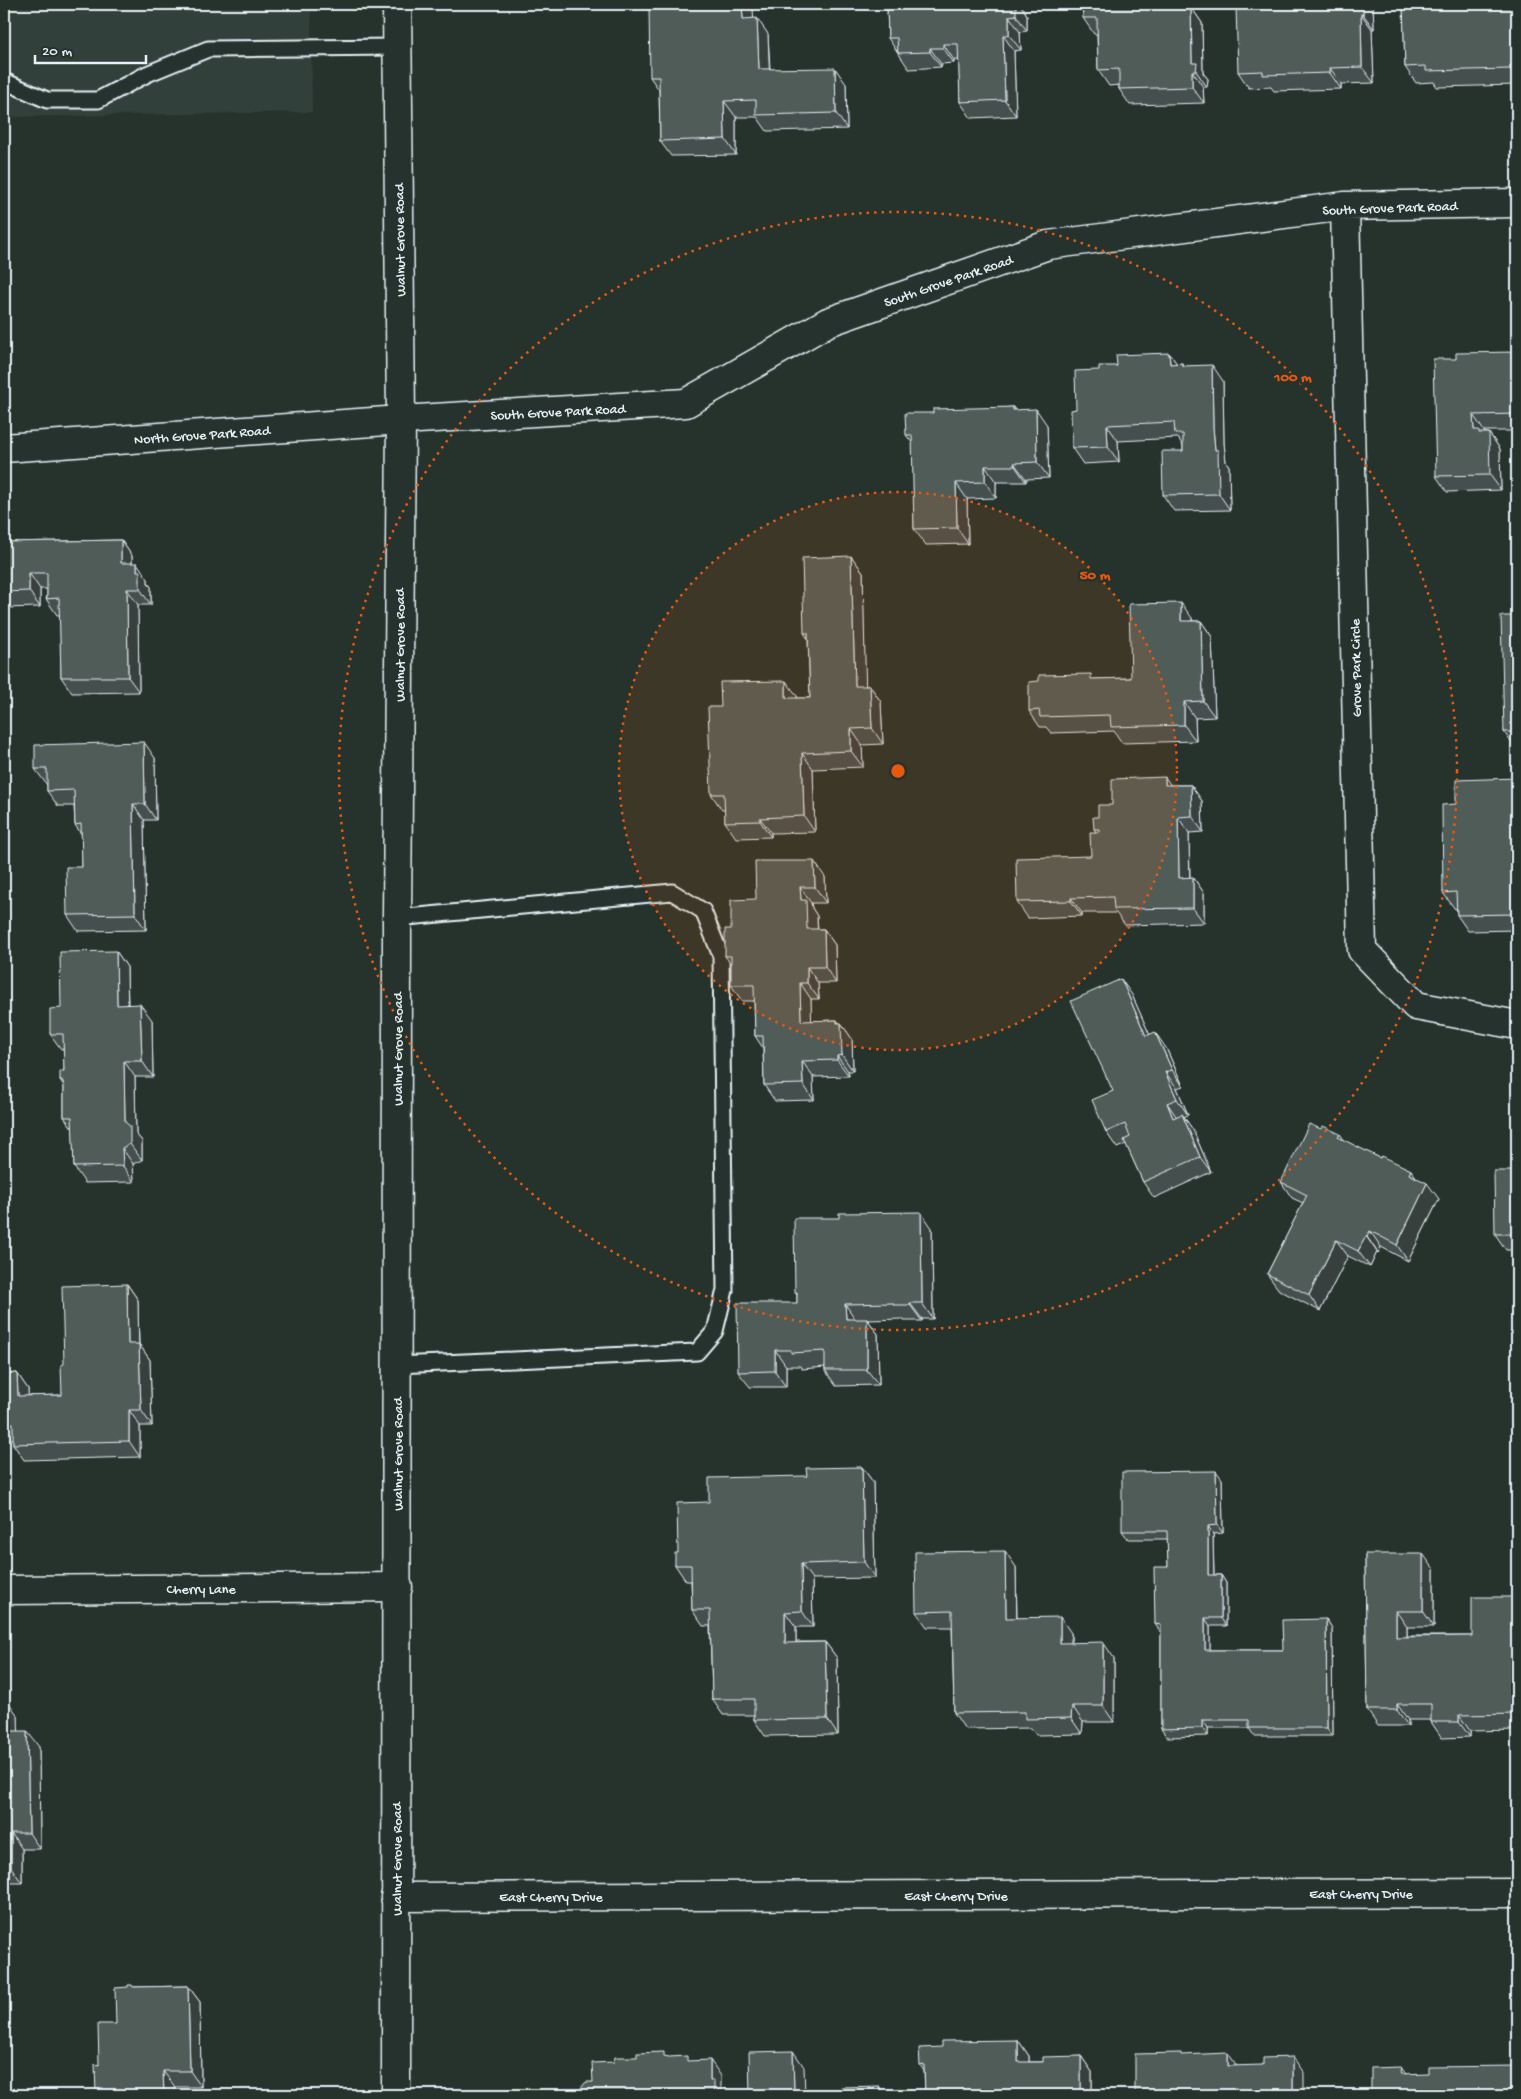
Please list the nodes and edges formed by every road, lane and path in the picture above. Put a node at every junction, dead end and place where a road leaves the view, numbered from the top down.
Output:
1 (396, 4) edge
2 (397, 47) junction
3 (4, 81) edge
4 (1517, 203) edge
5 (1345, 206) junction
6 (400, 420) junction
7 (4, 448) edge
8 (397, 918) junction
9 (1517, 1025) edge
10 (396, 1365) junction
11 (398, 1587) junction
12 (4, 1590) edge
13 (1517, 1892) edge
14 (395, 1897) junction
15 (396, 2095) edge

1 - 2 street, Walnut Grove Road
2 - 3 lane
2 - 6 street, Walnut Grove Road
4 - 5 street, South Grove Park Road
5 - 6 street, South Grove Park Road
5 - 9 street, Grove Park Circle
6 - 7 street, North Grove Park Road
6 - 8 street, Walnut Grove Road
8 - 10 street, Walnut Grove Road
8 - 10 lane
10 - 11 street, Walnut Grove Road
11 - 12 street, Cherry Lane
11 - 14 street, Walnut Grove Road
13 - 14 street, East Cherry Drive
14 - 15 street, Walnut Grove Road

